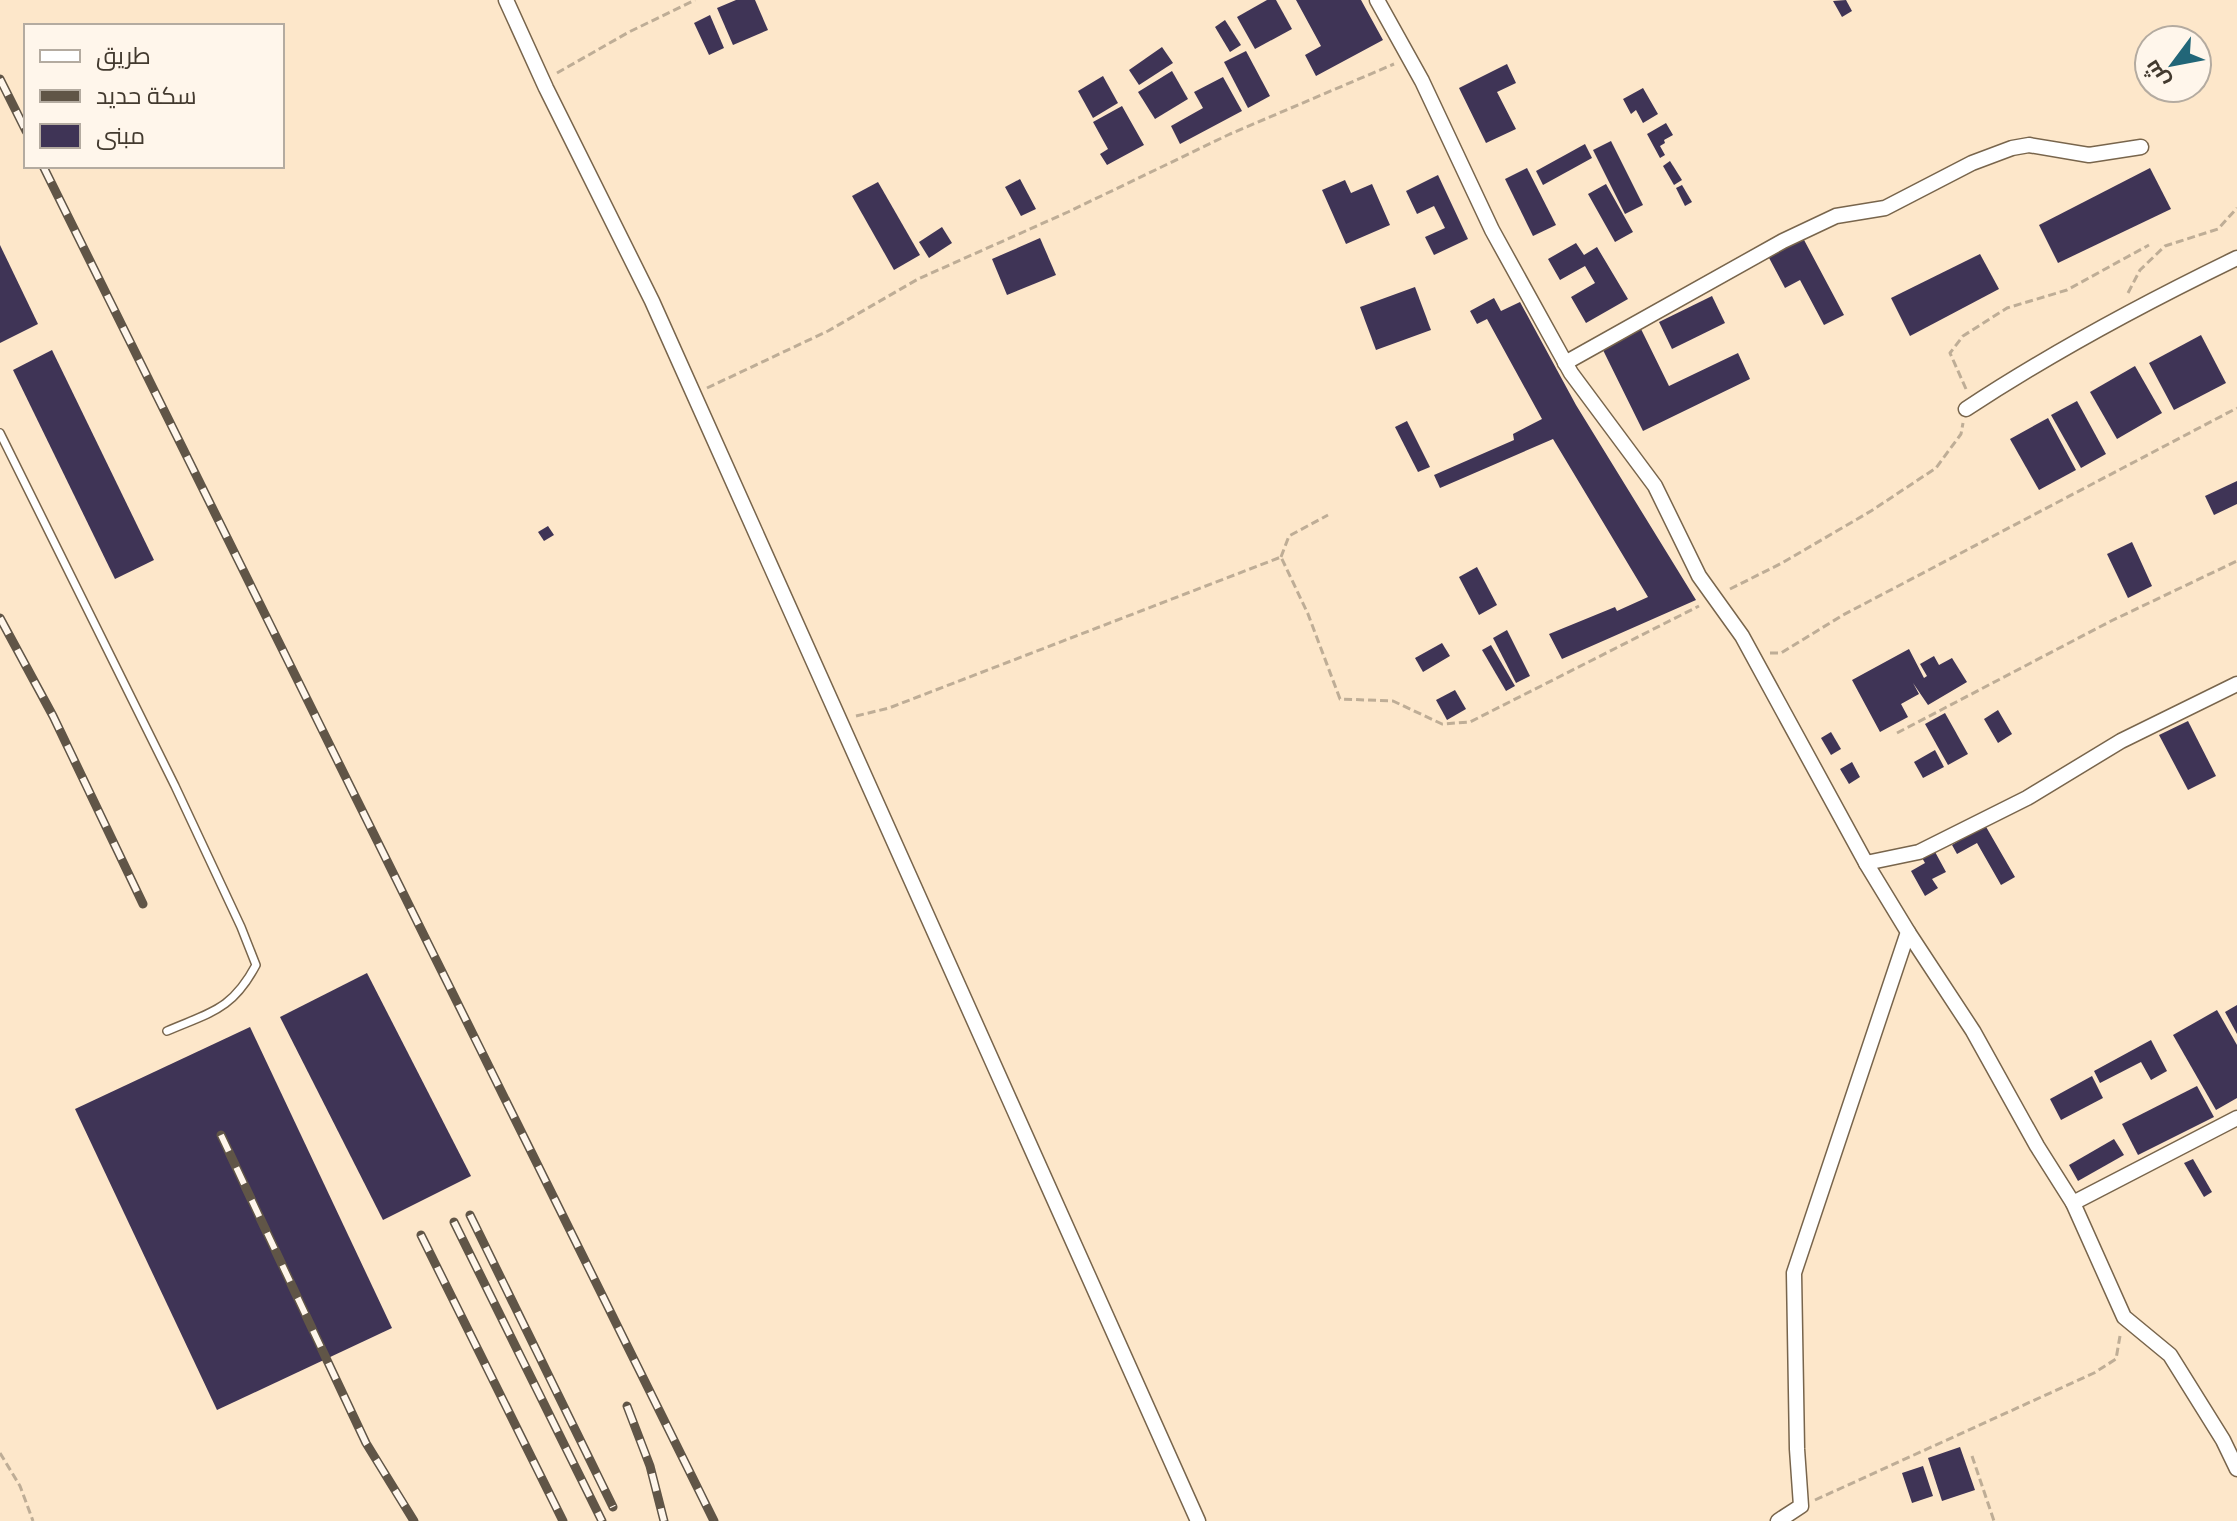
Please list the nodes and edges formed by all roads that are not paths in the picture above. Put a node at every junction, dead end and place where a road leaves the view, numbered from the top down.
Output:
1 (506, 0) edge
2 (1377, 0) edge
3 (2141, 147) dead end
4 (2237, 258) edge
5 (1565, 363) junction
6 (1966, 409) road end
7 (0, 433) edge
8 (2237, 684) edge
9 (1866, 863) junction
10 (1908, 932) junction
11 (167, 1031) dead end
12 (2237, 1118) edge
13 (2073, 1203) junction
14 (2237, 1469) edge
15 (1198, 1521) edge
16 (1778, 1521) edge

1 - 15 street
2 - 5 street
3 - 5 street
4 - 6 street
5 - 9 street
7 - 11 lane
8 - 9 street
9 - 10 street
10 - 13 street
10 - 16 street
12 - 13 street
13 - 14 street

